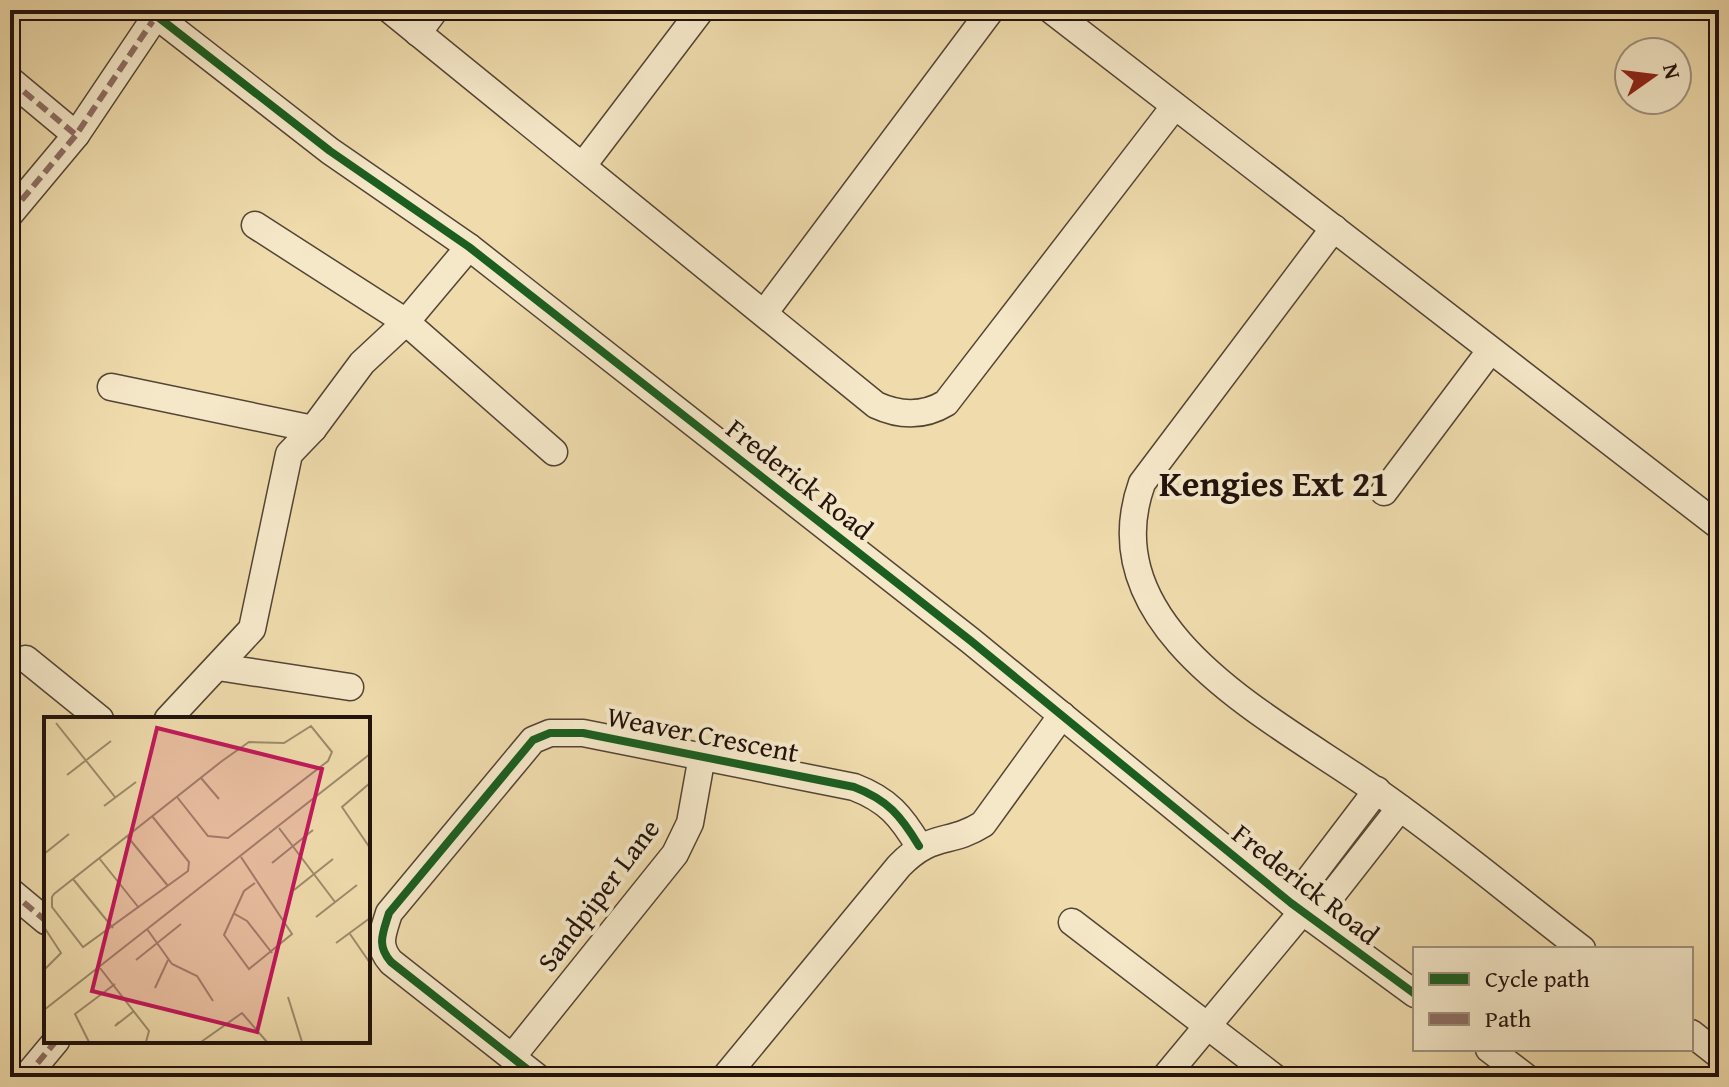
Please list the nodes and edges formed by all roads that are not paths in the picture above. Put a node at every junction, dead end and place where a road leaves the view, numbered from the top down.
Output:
1 (390, 10) edge
2 (435, 10) edge
3 (701, 10) edge
4 (991, 10) edge
5 (1051, 10) edge
6 (153, 13) edge
7 (418, 33) junction
8 (10, 80) edge
9 (1174, 107) junction
10 (76, 135) junction
11 (584, 164) junction
12 (10, 214) edge
13 (255, 225) dead end
14 (1334, 228) junction
15 (469, 247) junction
16 (765, 312) junction
17 (406, 322) junction
18 (1490, 351) junction
19 (111, 387) dead end
20 (313, 429) junction
21 (554, 452) dead end
22 (1384, 492) dead end
23 (1719, 526) edge
24 (26, 659) dead end
25 (218, 667) junction
26 (350, 687) dead end
27 (1062, 715) junction
28 (98, 717) edge
29 (170, 717) edge
30 (702, 756) junction
31 (1377, 790) junction
32 (1400, 808) junction
33 (919, 846) junction
34 (10, 891) edge
35 (1302, 911) junction
36 (44, 919) edge
37 (1072, 922) dead end
38 (1579, 947) edge
39 (1413, 993) edge
40 (1208, 1025) junction
41 (1693, 1035) edge
42 (54, 1043) edge
43 (1492, 1051) edge
44 (1719, 1055) edge
45 (512, 1057) junction
46 (26, 1077) edge
47 (537, 1077) edge
48 (725, 1077) edge
49 (1165, 1077) edge
50 (1274, 1077) edge
51 (1526, 1077) edge

1 - 7 street
2 - 7 street
3 - 11 street
4 - 16 street
5 - 9 street
6 - 10 street
6 - 15 street, Frederick Road
7 - 11 street
8 - 10 street
9 - 14 street
9 - 16 street
10 - 12 street
11 - 16 street
13 - 17 street
14 - 18 street
14 - 31 street
15 - 17 street
15 - 27 street, Frederick Road
17 - 20 street
17 - 21 street
18 - 22 street
18 - 23 street
19 - 20 street
20 - 25 street
24 - 28 street
25 - 26 street
25 - 29 street
27 - 33 street
27 - 35 street, Frederick Road
30 - 33 street, Weaver Crescent
30 - 45 street, Sandpiper Lane
30 - 45 street, Weaver Crescent
31 - 32 street
31 - 35 street
32 - 35 street
32 - 38 street
33 - 48 street
34 - 36 street
35 - 39 street, Frederick Road
35 - 40 street
37 - 40 street
40 - 49 street
40 - 50 street
41 - 44 street
42 - 46 street
43 - 51 street
45 - 47 street, Weaver Crescent

